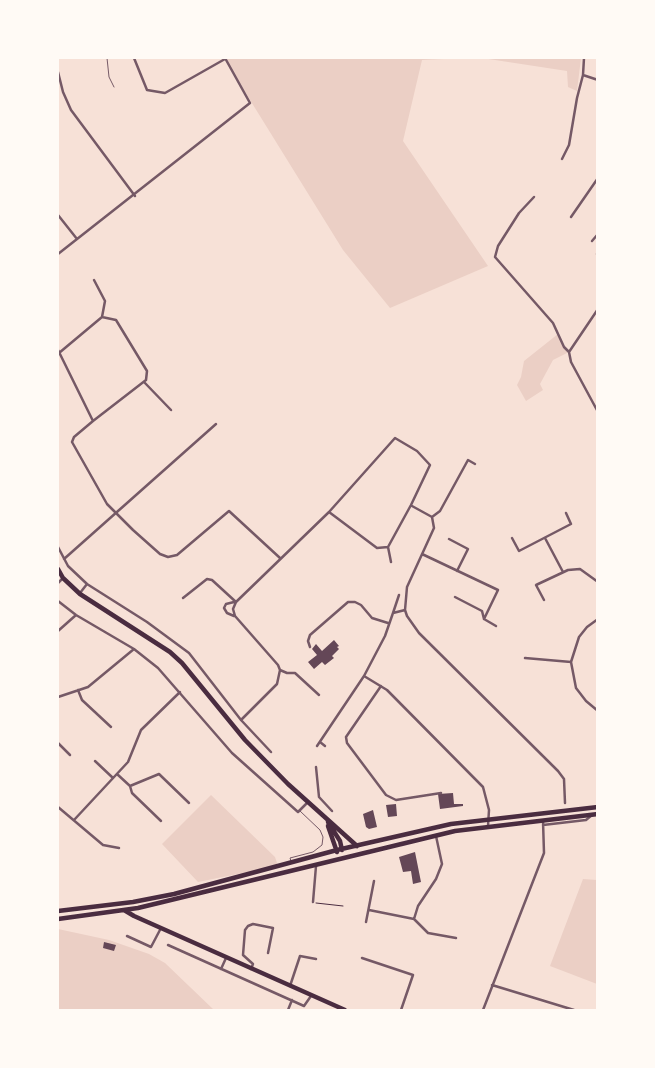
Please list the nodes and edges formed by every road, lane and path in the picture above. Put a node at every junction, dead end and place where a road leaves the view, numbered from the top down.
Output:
1 (107, 58) edge
2 (134, 58) edge
3 (225, 58) edge
4 (584, 58) edge
5 (58, 72) edge
6 (583, 75) junction
7 (598, 80) edge
8 (114, 87) dead end
9 (562, 159) dead end
10 (598, 178) edge
11 (135, 196) junction
12 (534, 197) dead end
13 (58, 215) edge
14 (571, 217) dead end
15 (598, 234) edge
16 (77, 239) junction
17 (592, 241) dead end
18 (58, 254) edge
19 (94, 280) dead end
20 (598, 309) edge
21 (102, 317) junction
22 (58, 352) edge
23 (570, 352) junction
24 (144, 382) junction
25 (171, 410) dead end
26 (598, 412) edge
27 (93, 421) junction
28 (216, 424) dead end
29 (68, 434) dead end
30 (74, 437) junction
31 (475, 464) dead end
32 (412, 506) junction
33 (114, 512) junction
34 (329, 512) junction
35 (566, 512) dead end
36 (432, 517) junction
37 (512, 538) dead end
38 (545, 538) junction
39 (449, 539) dead end
40 (58, 547) edge
41 (388, 547) junction
42 (422, 554) junction
43 (280, 558) junction
44 (64, 559) junction
45 (391, 562) dead end
46 (58, 570) edge
47 (457, 571) junction
48 (563, 572) junction
49 (63, 578) junction
50 (598, 582) edge
51 (58, 583) edge
52 (87, 584) junction
53 (80, 594) junction
54 (399, 595) dead end
55 (455, 597) dead end
56 (183, 598) dead end
57 (544, 600) dead end
58 (58, 601) edge
59 (236, 602) junction
60 (405, 610) junction
61 (393, 613) junction
62 (76, 615) junction
63 (235, 616) junction
64 (484, 619) junction
65 (598, 619) edge
66 (389, 624) junction
67 (496, 626) dead end
68 (58, 631) edge
69 (310, 647) dead end
70 (134, 649) junction
71 (525, 658) dead end
72 (571, 662) junction
73 (280, 670) junction
74 (364, 676) junction
75 (381, 686) junction
76 (78, 690) junction
77 (180, 692) junction
78 (319, 695) dead end
79 (58, 698) edge
80 (598, 711) edge
81 (241, 720) junction
82 (111, 727) dead end
83 (320, 742) junction
84 (58, 743) edge
85 (317, 746) dead end
86 (325, 746) dead end
87 (271, 752) dead end
88 (70, 755) dead end
89 (95, 761) dead end
90 (316, 768) dead end
91 (117, 774) junction
92 (113, 778) junction
93 (130, 786) junction
94 (441, 793) dead end
95 (308, 802) junction
96 (189, 803) dead end
97 (566, 803) dead end
98 (325, 805) junction
99 (58, 807) edge
100 (598, 807) edge
101 (300, 811) junction
102 (318, 811) junction
103 (332, 811) dead end
104 (595, 814) edge
105 (324, 817) junction
106 (490, 818) junction
107 (74, 820) junction
108 (161, 821) dead end
109 (543, 822) junction
110 (452, 824) junction
111 (488, 826) junction
112 (456, 831) junction
113 (436, 836) junction
114 (357, 846) junction
115 (119, 848) dead end
116 (339, 850) junction
117 (340, 858) junction
118 (291, 864) junction
119 (316, 864) junction
120 (374, 881) dead end
121 (133, 902) junction
122 (312, 902) joint
123 (343, 906) dead end
124 (138, 908) junction
125 (124, 910) junction
126 (368, 910) junction
127 (58, 911) edge
128 (58, 919) edge
129 (142, 919) junction
130 (414, 919) junction
131 (366, 922) dead end
132 (161, 928) junction
133 (127, 936) dead end
134 (456, 938) dead end
135 (168, 945) dead end
136 (268, 953) dead end
137 (226, 958) junction
138 (362, 958) dead end
139 (316, 959) dead end
140 (221, 969) junction
141 (252, 969) junction
142 (290, 986) junction
143 (492, 986) junction
144 (311, 996) junction
145 (292, 1000) junction
146 (288, 1010) edge
147 (345, 1010) edge
148 (400, 1010) edge
149 (483, 1010) edge
150 (574, 1010) edge

1 - 8 lane
2 - 3 street
3 - 11 street
4 - 6 street
5 - 11 street
6 - 7 street
6 - 9 street
10 - 14 street
11 - 16 street
12 - 23 street
13 - 16 street
15 - 17 street
16 - 18 street
19 - 21 street
20 - 23 street
21 - 22 street
21 - 24 street
22 - 27 street
23 - 26 street
24 - 25 street
24 - 27 street
27 - 30 street
28 - 33 street
29 - 30 street
30 - 33 street
31 - 36 street
32 - 34 street
32 - 36 street
32 - 41 street
33 - 43 street
33 - 44 street
34 - 41 street
34 - 43 street
35 - 38 street
36 - 42 street
37 - 38 street
38 - 48 street
39 - 47 street
40 - 44 street
41 - 45 street
42 - 47 street
42 - 60 street
43 - 59 street
44 - 52 street
46 - 49 main road
47 - 64 street
48 - 50 street
48 - 57 street
49 - 51 street
49 - 53 main road
52 - 53 street
52 - 81 street
53 - 95 main road
54 - 61 street
55 - 64 street
56 - 59 street
58 - 62 street
59 - 63 street
59 - 63 street
60 - 61 street
60 - 97 street
61 - 66 street
62 - 68 street
62 - 70 street
63 - 73 street
64 - 67 street
65 - 72 street
66 - 69 street
66 - 74 street
70 - 76 street
70 - 77 street
71 - 72 street
72 - 80 street
73 - 78 street
73 - 81 street
74 - 75 street
74 - 83 street
75 - 94 street
75 - 106 street
76 - 79 street
76 - 82 street
77 - 91 street
77 - 101 street
81 - 87 street
83 - 85 street
83 - 86 street
84 - 88 street
89 - 92 street
90 - 98 street
91 - 92 street
91 - 93 street
92 - 107 street
93 - 96 street
93 - 108 street
95 - 101 street
95 - 102 main road
98 - 102 street
98 - 103 street
99 - 107 street
100 - 106 main road
101 - 118 lane
102 - 105 main road
104 - 109 main road
105 - 114 main road
105 - 116 main road
106 - 110 main road
106 - 111 street
107 - 115 street
109 - 111 main road
109 - 143 street
110 - 112 street
110 - 114 main road
111 - 112 main road
112 - 113 main road
113 - 117 main road
113 - 130 street
114 - 116 main road
116 - 117 main road
116 - 118 main road
117 - 119 main road
118 - 121 main road
119 - 122 street
119 - 124 main road
120 - 126 street
121 - 124 main road
121 - 127 main road
122 - 123 path
124 - 125 main road
124 - 129 main road
125 - 128 main road
125 - 129 main road
126 - 130 street
126 - 131 street
129 - 132 main road
130 - 134 street
132 - 133 street
132 - 137 main road
135 - 140 street
136 - 141 street
137 - 140 street
137 - 141 main road
138 - 148 street
139 - 142 street
140 - 145 street
141 - 142 main road
142 - 144 main road
143 - 149 street
143 - 150 street
144 - 145 street
144 - 147 main road
145 - 146 street

